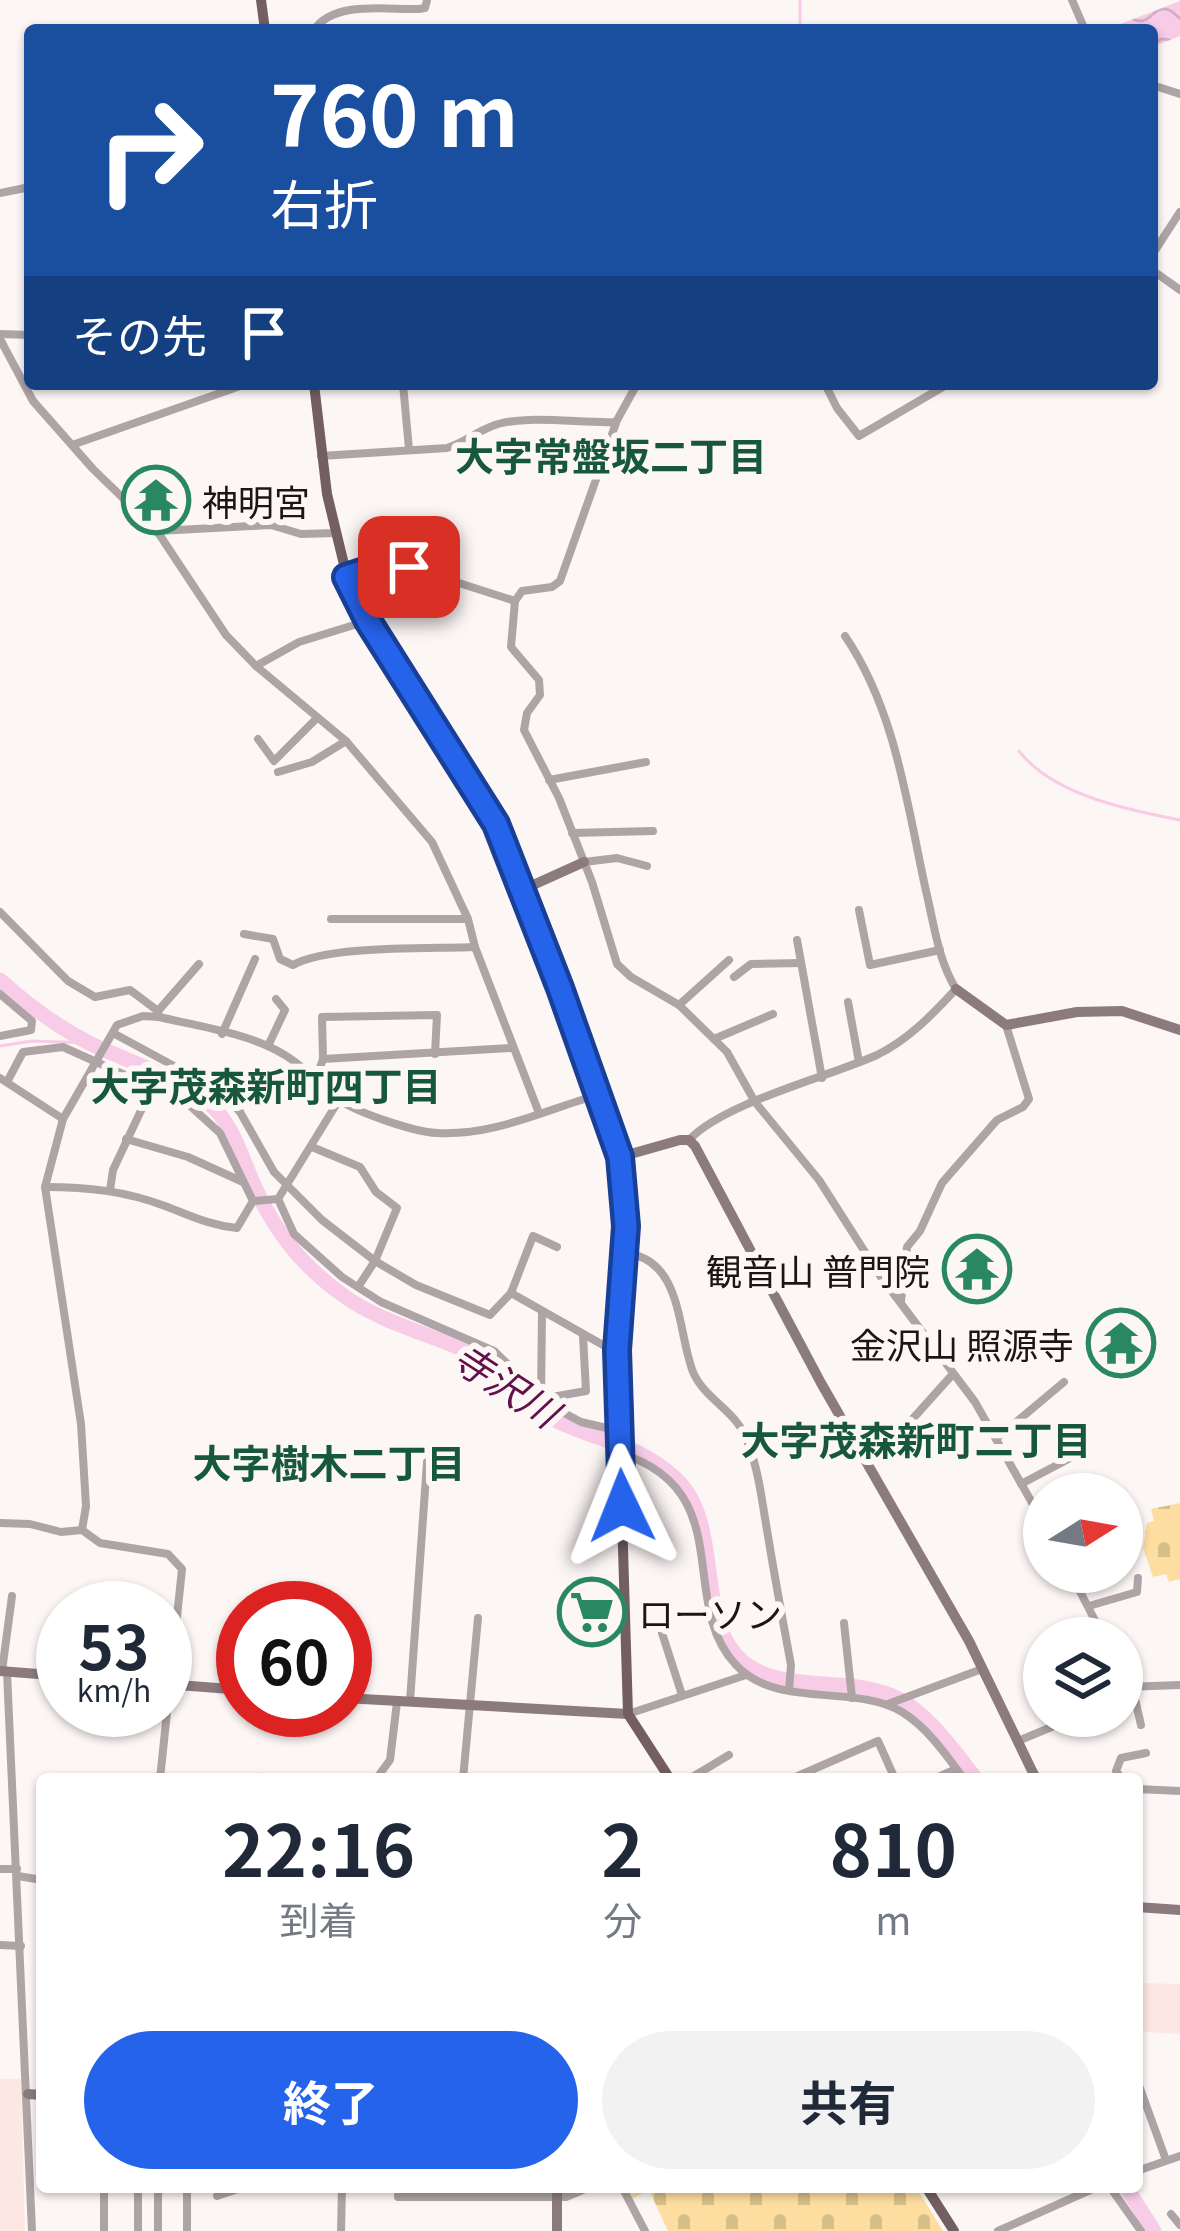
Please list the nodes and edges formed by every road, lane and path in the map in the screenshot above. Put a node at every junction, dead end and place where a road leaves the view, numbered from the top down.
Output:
1 (427, 0) edge
2 (318, 24) edge
3 (1180, 212) edge
4 (1175, 230) edge
5 (0, 336) edge
6 (24, 383) edge
7 (28, 390) edge
8 (229, 390) edge
9 (315, 390) edge
10 (404, 390) edge
11 (634, 390) edge
12 (828, 390) edge
13 (938, 390) edge
14 (616, 422) junction
15 (72, 445) junction
16 (410, 449) junction
17 (321, 456) junction
18 (157, 531) junction
19 (336, 533) junction
20 (346, 577) junction
21 (515, 601) junction
22 (368, 621) junction
23 (845, 636) dead end
24 (256, 666) junction
25 (317, 718) junction
26 (258, 739) dead end
27 (346, 741) junction
28 (646, 762) dead end
29 (278, 772) dead end
30 (549, 780) junction
31 (653, 831) dead end
32 (572, 833) junction
33 (584, 862) junction
34 (647, 866) dead end
35 (522, 890) junction
36 (859, 910) dead end
37 (0, 912) edge
38 (331, 919) dead end
39 (468, 920) junction
40 (244, 934) dead end
41 (796, 940) dead end
42 (475, 947) junction
43 (940, 950) junction
44 (256, 959) dead end
45 (729, 960) dead end
46 (801, 963) junction
47 (199, 964) dead end
48 (734, 977) dead end
49 (956, 989) junction
50 (0, 994) edge
51 (276, 999) dead end
52 (848, 1002) dead end
53 (679, 1005) junction
54 (159, 1014) junction
55 (773, 1014) dead end
56 (1006, 1025) junction
57 (1180, 1030) edge
58 (222, 1034) junction
59 (110, 1035) junction
60 (0, 1036) edge
61 (714, 1039) junction
62 (268, 1046) junction
63 (512, 1048) junction
64 (435, 1054) junction
65 (99, 1058) junction
66 (322, 1059) junction
67 (859, 1062) junction
68 (822, 1078) junction
69 (316, 1079) junction
70 (3, 1080) edge
71 (153, 1085) junction
72 (599, 1094) junction
73 (339, 1100) junction
74 (755, 1102) junction
75 (539, 1113) junction
76 (63, 1119) junction
77 (126, 1138) junction
78 (689, 1140) junction
79 (312, 1148) junction
80 (620, 1157) junction
81 (244, 1182) junction
82 (45, 1186) junction
83 (289, 1186) junction
84 (110, 1190) junction
85 (277, 1199) junction
86 (255, 1200) junction
87 (557, 1246) dead end
88 (625, 1253) junction
89 (375, 1261) junction
90 (358, 1287) junction
91 (511, 1293) junction
92 (902, 1304) junction
93 (542, 1311) junction
94 (583, 1335) junction
95 (617, 1350) junction
96 (952, 1375) junction
97 (1064, 1382) dead end
98 (541, 1399) junction
99 (995, 1438) junction
100 (620, 1442) junction
101 (864, 1453) junction
102 (1078, 1454) dead end
103 (427, 1462) dead end
104 (1022, 1484) joint
105 (0, 1523) edge
106 (82, 1530) junction
107 (180, 1581) edge
108 (1082, 1593) edge
109 (1134, 1593) edge
110 (12, 1596) dead end
111 (1089, 1606) junction
112 (1094, 1617) edge
113 (478, 1618) dead end
114 (844, 1623) dead end
115 (662, 1633) dead end
116 (982, 1670) junction
117 (3, 1671) edge
118 (36, 1674) edge
119 (748, 1675) junction
120 (790, 1684) junction
121 (1180, 1685) edge
122 (1143, 1689) edge
123 (682, 1695) junction
124 (852, 1698) junction
125 (372, 1700) edge
126 (404, 1702) junction
127 (886, 1704) junction
128 (470, 1707) junction
129 (628, 1714) junction
130 (163, 1737) edge
131 (1029, 1737) edge
132 (1017, 1742) junction
133 (1146, 1754) dead end
134 (728, 1755) dead end
135 (0, 1761) edge
136 (12, 1762) junction
137 (956, 1769) junction
138 (160, 1773) edge
139 (380, 1773) edge
140 (464, 1773) edge
141 (666, 1773) edge
142 (699, 1773) edge
143 (804, 1773) edge
144 (892, 1773) edge
145 (947, 1773) edge
146 (959, 1773) edge
147 (1033, 1773) edge
148 (1118, 1773) edge
149 (1143, 1790) edge
150 (1180, 1791) edge
151 (0, 1869) edge
152 (17, 1872) junction
153 (36, 1878) edge
154 (1143, 1907) edge
155 (1180, 1910) edge
156 (0, 1945) edge
157 (21, 1946) junction
158 (35, 2094) edge
159 (1143, 2097) edge
160 (1180, 2156) edge
161 (1166, 2160) junction
162 (1143, 2169) edge
163 (104, 2193) edge
164 (138, 2193) edge
165 (158, 2193) edge
166 (187, 2193) edge
167 (226, 2193) edge
168 (342, 2193) edge
169 (398, 2193) edge
170 (525, 2193) edge
171 (557, 2193) edge
172 (625, 2193) edge
173 (930, 2193) edge
174 (1083, 2193) edge
175 (1114, 2193) edge
176 (217, 2196) dead end
177 (1171, 2214) dead end
178 (1017, 2221) junction
179 (1180, 2225) edge
180 (32, 2231) edge
181 (104, 2231) edge
182 (138, 2231) edge
183 (158, 2231) edge
184 (187, 2231) edge
185 (341, 2231) edge
186 (557, 2231) edge
187 (645, 2231) edge
188 (954, 2231) edge
189 (998, 2231) edge
190 (1023, 2231) edge
191 (1141, 2231) edge

1 - 2 street
3 - 4 street
5 - 6 street
7 - 15 street
8 - 15 street
9 - 17 main road
10 - 16 street
11 - 14 street
12 - 13 street
14 - 16 street
14 - 21 street
15 - 18 street
16 - 17 street
17 - 19 main road
18 - 19 street
18 - 24 street
19 - 20 main road
20 - 21 street
20 - 22 main road
21 - 30 street
22 - 24 street
22 - 35 main road
23 - 43 street
24 - 25 street
25 - 26 street
25 - 27 street
27 - 29 street
27 - 39 street
28 - 30 street
30 - 32 street
31 - 32 street
32 - 33 street
33 - 34 street
33 - 35 street
33 - 53 street
35 - 72 main road
36 - 43 street
37 - 54 street
38 - 39 street
39 - 42 street
40 - 42 street
41 - 46 street
42 - 63 street
43 - 49 street
44 - 58 street
45 - 53 street
46 - 48 street
46 - 68 street
47 - 54 street
49 - 56 street
49 - 67 street
50 - 60 street
51 - 62 street
52 - 67 street
53 - 61 street
54 - 58 street
54 - 59 street
55 - 61 street
56 - 57 street
56 - 92 street
58 - 62 street
59 - 65 street
59 - 83 street
61 - 74 street
62 - 69 street
63 - 64 street
63 - 75 street
64 - 66 street
64 - 66 street
65 - 70 street
65 - 71 street
65 - 76 street
66 - 69 street
67 - 68 street
68 - 74 street
69 - 73 street
70 - 76 street
71 - 77 street
71 - 81 street
72 - 75 street
72 - 80 main road
73 - 75 street
73 - 79 street
74 - 78 street
74 - 92 street
76 - 82 street
77 - 81 street
77 - 84 street
78 - 80 street
78 - 101 street
79 - 83 street
79 - 89 street
80 - 88 main road
81 - 86 street
82 - 84 street
82 - 106 street
83 - 85 street
83 - 89 street
84 - 86 street
85 - 86 street
85 - 90 street
87 - 91 street
88 - 95 main road
88 - 120 street
89 - 90 street
89 - 91 street
90 - 98 street
91 - 93 street
92 - 96 street
93 - 94 street
93 - 98 street
94 - 95 street
94 - 98 street
95 - 100 main road
96 - 99 street
96 - 101 street
97 - 99 street
98 - 100 street
99 - 104 street
100 - 119 street
100 - 129 main road
101 - 116 street
102 - 104 street
103 - 126 street
105 - 106 street
106 - 107 street
108 - 111 street
109 - 111 street
110 - 117 street
111 - 112 street
113 - 128 street
114 - 124 street
115 - 123 street
116 - 127 street
116 - 132 street
117 - 118 street
117 - 136 street
119 - 120 street
119 - 123 street
120 - 124 street
121 - 122 street
123 - 129 street
124 - 127 street
125 - 126 street
126 - 128 street
126 - 139 street
127 - 137 street
128 - 129 street
128 - 140 street
129 - 141 main road
130 - 138 street
131 - 132 street
132 - 147 street
133 - 148 street
134 - 142 street
135 - 136 street
136 - 152 street
137 - 145 street
137 - 146 street
143 - 144 street
149 - 150 street
151 - 152 street
152 - 153 street
152 - 157 street
154 - 155 street
156 - 157 street
157 - 158 street
158 - 180 street
159 - 161 street
160 - 161 street
161 - 162 street
163 - 181 street
164 - 182 street
165 - 183 street
166 - 184 street
167 - 176 street
168 - 185 street
169 - 170 street
171 - 186 street
172 - 187 street
173 - 188 main road
174 - 178 street
175 - 191 street
177 - 179 street
178 - 189 street
178 - 190 street

